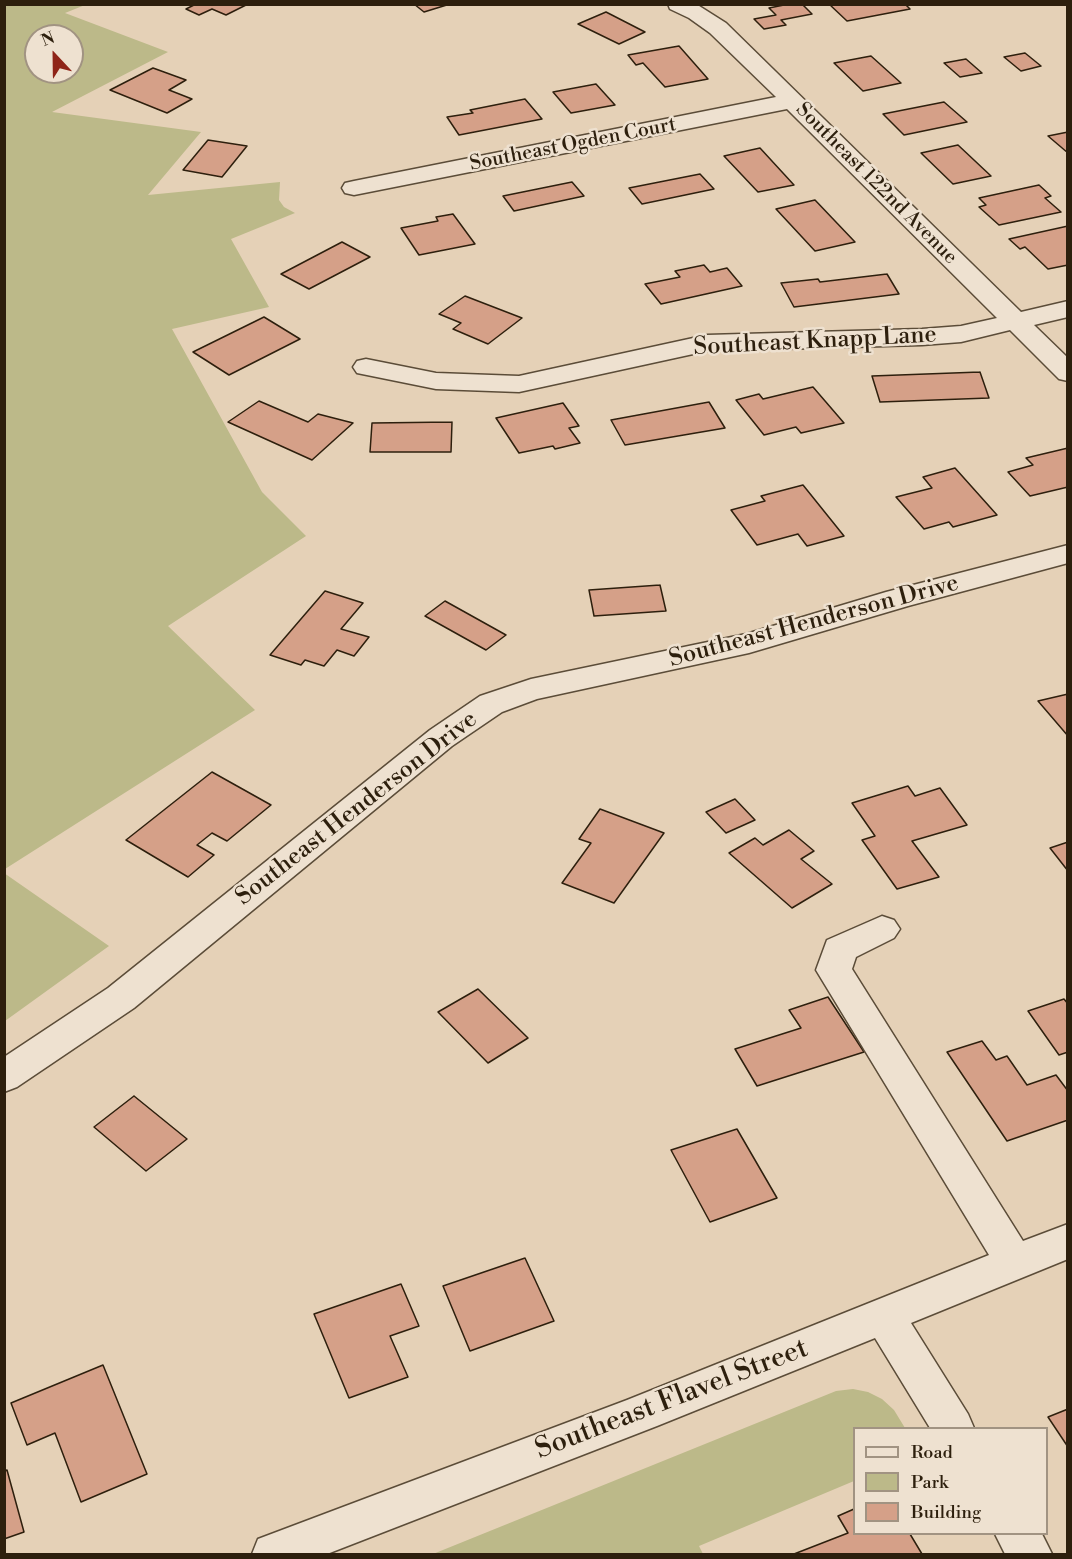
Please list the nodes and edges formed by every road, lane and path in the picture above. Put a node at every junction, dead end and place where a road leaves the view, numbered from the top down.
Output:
1 (678, 4) edge
2 (792, 101) junction
3 (354, 188) dead end
4 (1068, 309) edge
5 (1016, 322) junction
6 (366, 367) dead end
7 (1068, 373) edge
8 (1068, 554) edge
9 (882, 929) dead end
10 (4, 1077) edge
11 (1068, 1241) edge
12 (1015, 1263) junction
13 (884, 1316) junction
14 (952, 1427) edge
15 (1018, 1535) edge
16 (274, 1554) edge
17 (1030, 1554) edge

1 - 2 street, Southeast 122nd Avenue
2 - 3 street, Southeast Ogden Court
2 - 5 street, Southeast 122nd Avenue
4 - 5 street, Southeast Knapp Lane
5 - 6 street, Southeast Knapp Lane
5 - 7 street, Southeast 122nd Avenue
8 - 10 street, Southeast Henderson Drive
9 - 12 street
11 - 12 street, Southeast Flavel Street
12 - 13 street, Southeast Flavel Street
13 - 14 street
13 - 16 street, Southeast Flavel Street
15 - 17 street

